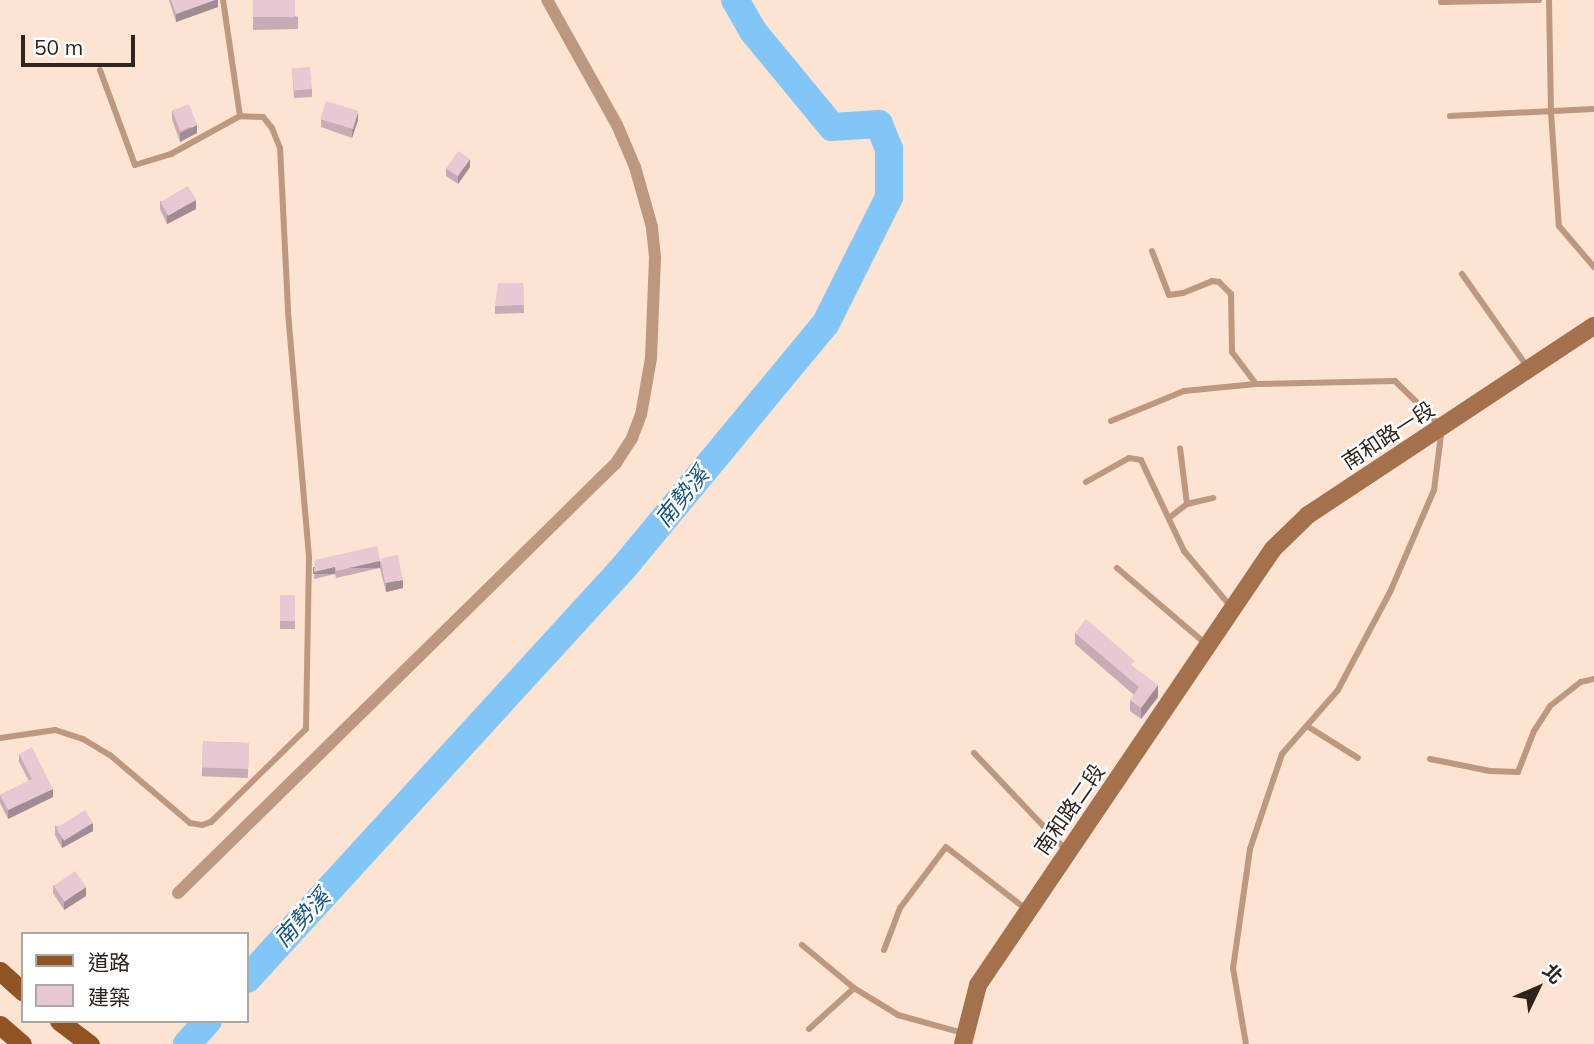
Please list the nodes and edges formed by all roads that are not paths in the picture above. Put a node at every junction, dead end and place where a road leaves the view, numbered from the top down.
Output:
1 (223, 0) edge
2 (547, 0) edge
3 (1539, 0) edge
4 (1549, 0) edge
5 (1441, 2) dead end
6 (100, 70) dead end
7 (1594, 109) edge
8 (1551, 113) junction
9 (240, 116) junction
10 (1450, 117) dead end
11 (1152, 251) dead end
12 (1594, 267) edge
13 (1462, 274) dead end
14 (1594, 326) edge
15 (1530, 370) junction
16 (1255, 384) junction
17 (1111, 421) dead end
18 (1442, 427) junction
19 (1180, 448) dead end
20 (1086, 482) dead end
21 (1213, 498) dead end
22 (1187, 504) junction
23 (1169, 517) junction
24 (1117, 568) dead end
25 (1232, 608) junction
26 (1208, 646) junction
27 (1594, 679) edge
28 (1307, 726) junction
29 (0, 738) edge
30 (974, 753) dead end
31 (1358, 758) dead end
32 (1430, 759) dead end
33 (1067, 851) junction
34 (178, 892) dead end
35 (1028, 909) junction
36 (802, 945) dead end
37 (884, 950) dead end
38 (0, 971) edge
39 (854, 988) junction
40 (21, 990) edge
41 (62, 1023) edge
42 (809, 1029) dead end
43 (964, 1039) edge
44 (90, 1044) edge
45 (1246, 1044) edge

1 - 9 lane
2 - 34 street
3 - 5 lane
4 - 8 lane
6 - 9 lane
7 - 8 lane
8 - 10 lane
8 - 12 lane
9 - 29 lane
11 - 16 lane
13 - 15 lane
14 - 15 main road, 南和路一段
15 - 18 main road, 南和路一段
16 - 17 lane
16 - 18 lane
18 - 25 main road, 南和路一段
18 - 28 lane
19 - 22 lane
20 - 23 lane
21 - 22 lane
22 - 23 lane
23 - 25 lane
24 - 26 lane
25 - 26 main road, 南和路二段
26 - 33 main road, 南和路二段
27 - 32 lane
28 - 31 lane
28 - 45 lane
30 - 33 lane
33 - 35 main road, 南和路二段
35 - 37 lane
35 - 43 main road, 南和路二段
36 - 39 lane
38 - 40 main road
39 - 42 lane
39 - 43 lane
41 - 44 main road

